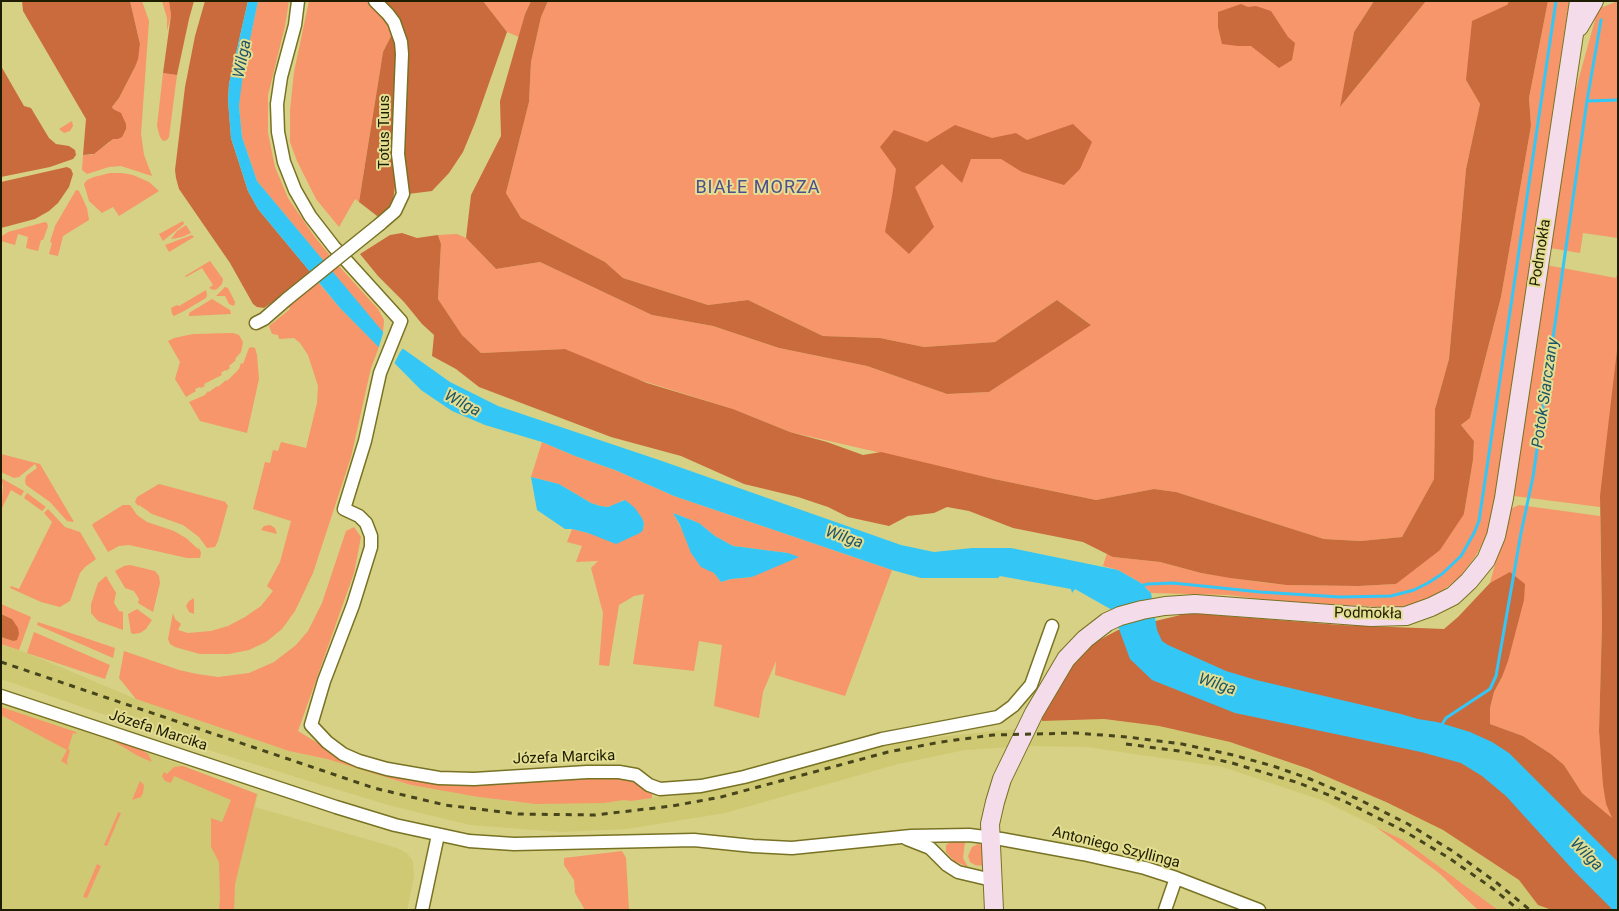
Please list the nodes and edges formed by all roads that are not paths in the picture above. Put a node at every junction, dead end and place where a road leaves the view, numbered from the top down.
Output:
1 (298, 1) edge
2 (375, 1) edge
3 (1579, 1) edge
4 (1594, 1) edge
5 (1574, 39) junction
6 (256, 323) dead end
7 (1052, 626) dead end
8 (1038, 689) junction
9 (1, 696) edge
10 (438, 835) junction
11 (948, 835) junction
12 (897, 838) junction
13 (990, 838) junction
14 (938, 854) junction
15 (1176, 878) junction
16 (992, 880) junction
17 (422, 910) edge
18 (994, 910) edge
19 (1165, 910) edge
20 (1259, 910) edge

1 - 8 street, Józefa Marcika
2 - 6 street, Totus Tuus, bridge
3 - 5 street, Podmokła
4 - 5 street, Podmokła
5 - 8 street, Podmokła
7 - 8 street
8 - 13 street, Podmokła
9 - 10 street, Józefa Marcika
10 - 12 street, Józefa Marcika
10 - 17 street
11 - 12 street, Józefa Marcika
11 - 13 street, Józefa Marcika
11 - 14 street
12 - 14 street, Józefa Marcika
13 - 15 street, Antoniego Szyllinga
13 - 16 street, Podmokła
14 - 16 street, Józefa Marcika
15 - 19 street
15 - 20 street, Antoniego Szyllinga
16 - 18 street, Podmokła

